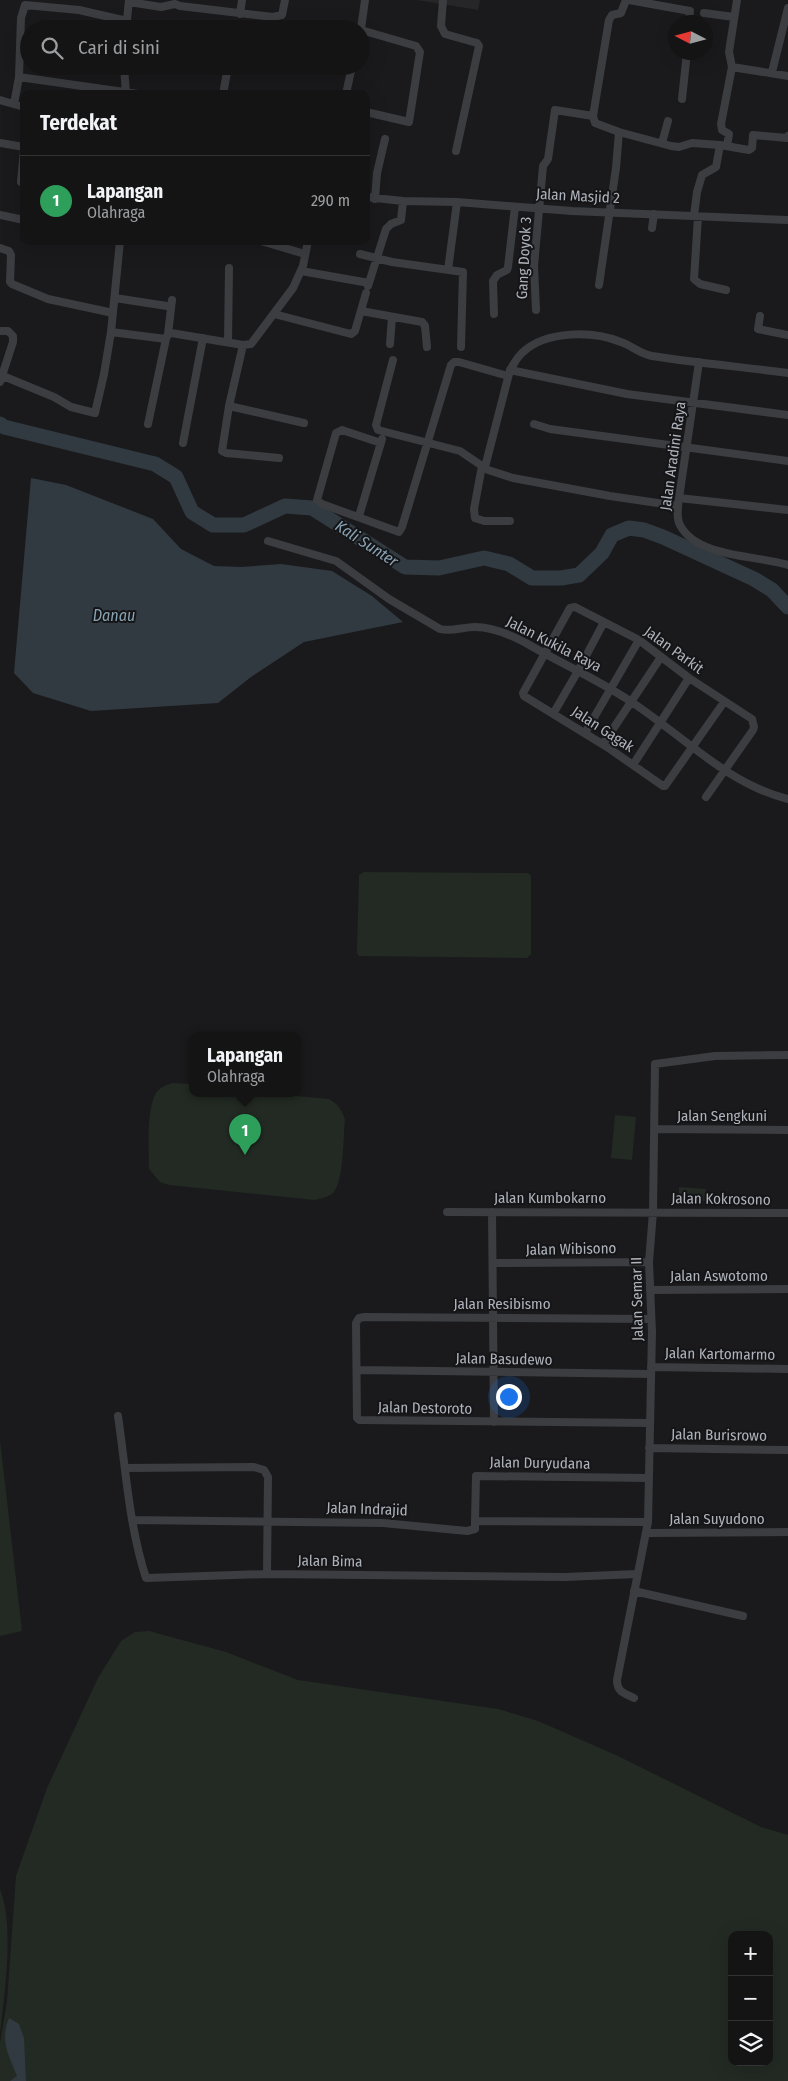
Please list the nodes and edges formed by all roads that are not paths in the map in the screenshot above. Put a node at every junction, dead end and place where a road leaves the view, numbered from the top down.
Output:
1 (242, 0) edge
2 (285, 0) edge
3 (365, 0) edge
4 (444, 0) edge
5 (628, 0) edge
6 (737, 0) edge
7 (129, 1) edge
8 (176, 2) edge
9 (788, 8) edge
10 (704, 13) dead end
11 (240, 14) junction
12 (690, 15) edge
13 (734, 18) junction
14 (21, 20) edge
15 (111, 20) edge
16 (127, 20) edge
17 (362, 20) edge
18 (370, 32) edge
19 (20, 48) edge
20 (686, 60) edge
21 (732, 67) junction
22 (772, 72) junction
23 (125, 75) edge
24 (227, 75) edge
25 (350, 75) edge
26 (788, 76) edge
27 (19, 77) junction
28 (106, 90) edge
29 (126, 90) edge
30 (224, 90) edge
31 (347, 90) edge
32 (682, 98) dead end
33 (0, 100) edge
34 (14, 104) junction
35 (20, 105) edge
36 (370, 113) edge
37 (593, 116) junction
38 (668, 121) dead end
39 (620, 132) junction
40 (788, 136) edge
41 (385, 139) dead end
42 (0, 143) edge
43 (662, 143) junction
44 (724, 145) junction
45 (20, 148) edge
46 (456, 151) dead end
47 (370, 198) edge
48 (375, 199) junction
49 (403, 201) junction
50 (457, 202) junction
51 (515, 207) junction
52 (540, 208) junction
53 (610, 212) junction
54 (654, 214) junction
55 (0, 215) edge
56 (696, 216) junction
57 (20, 219) edge
58 (788, 220) edge
59 (652, 228) dead end
60 (120, 245) edge
61 (275, 245) edge
62 (307, 245) edge
63 (0, 248) edge
64 (305, 254) junction
65 (360, 254) dead end
66 (377, 258) junction
67 (229, 268) dead end
68 (448, 270) junction
69 (301, 271) junction
70 (599, 285) dead end
71 (367, 287) junction
72 (726, 290) dead end
73 (115, 298) junction
74 (536, 310) dead end
75 (361, 311) junction
76 (113, 313) junction
77 (274, 314) junction
78 (494, 314) dead end
79 (760, 316) dead end
80 (392, 317) junction
81 (0, 331) edge
82 (111, 332) junction
83 (788, 335) edge
84 (167, 337) junction
85 (203, 338) junction
86 (228, 342) junction
87 (390, 344) dead end
88 (243, 346) junction
89 (427, 347) dead end
90 (461, 347) dead end
91 (393, 360) dead end
92 (699, 362) junction
93 (788, 372) edge
94 (509, 373) junction
95 (2, 379) edge
96 (694, 404) junction
97 (229, 406) junction
98 (788, 415) edge
99 (304, 423) dead end
100 (148, 424) dead end
101 (534, 424) dead end
102 (384, 433) junction
103 (426, 442) junction
104 (183, 443) dead end
105 (381, 443) junction
106 (686, 447) junction
107 (279, 458) dead end
108 (788, 461) edge
109 (483, 467) junction
110 (679, 502) junction
111 (788, 510) edge
112 (359, 516) junction
113 (510, 522) dead end
114 (268, 540) dead end
115 (788, 565) edge
116 (604, 622) junction
117 (639, 640) junction
118 (544, 653) junction
119 (661, 657) junction
120 (578, 671) junction
121 (689, 678) junction
122 (612, 689) junction
123 (631, 701) junction
124 (724, 702) junction
125 (553, 714) junction
126 (661, 724) junction
127 (585, 733) junction
128 (603, 744) junction
129 (693, 747) junction
130 (633, 765) junction
131 (725, 770) junction
132 (706, 797) dead end
133 (788, 799) edge
134 (788, 1055) edge
135 (655, 1129) junction
136 (788, 1130) edge
137 (447, 1212) dead end
138 (492, 1212) junction
139 (653, 1212) junction
140 (788, 1213) edge
141 (649, 1262) junction
142 (494, 1263) junction
143 (788, 1289) edge
144 (650, 1290) junction
145 (494, 1318) junction
146 (651, 1318) junction
147 (356, 1323) joint
148 (788, 1369) edge
149 (358, 1370) junction
150 (651, 1371) junction
151 (495, 1372) junction
152 (118, 1416) dead end
153 (494, 1422) junction
154 (649, 1423) junction
155 (649, 1448) junction
156 (788, 1450) edge
157 (126, 1468) junction
158 (649, 1478) junction
159 (132, 1520) junction
160 (267, 1521) junction
161 (475, 1521) junction
162 (648, 1522) junction
163 (788, 1532) edge
164 (647, 1533) junction
165 (267, 1574) junction
166 (638, 1574) junction
167 (634, 1592) junction
168 (743, 1616) dead end
169 (634, 1698) dead end

1 - 11 street
2 - 11 street
3 - 17 street
4 - 46 street
5 - 12 street
5 - 37 street
6 - 13 street
7 - 8 street
7 - 16 street
8 - 11 street
9 - 22 street
10 - 13 street
13 - 21 street
14 - 15 street
18 - 36 street
19 - 27 street
20 - 32 street
21 - 22 street
21 - 44 street
22 - 26 street
23 - 29 street
24 - 30 street
25 - 31 street
27 - 28 street
27 - 34 street
33 - 34 street
34 - 35 street
37 - 39 street
37 - 52 street, Gang Doyok 3
38 - 43 street
39 - 43 street
39 - 53 street
40 - 44 street
41 - 48 street
42 - 45 street
43 - 44 street
44 - 56 street
47 - 48 street, Jalan Masjid 2
48 - 49 street, Jalan Masjid 2
49 - 50 street, Jalan Masjid 2
49 - 66 street
50 - 51 street, Jalan Masjid 2
50 - 68 street
51 - 52 street, Jalan Masjid 2
51 - 78 street
52 - 53 street, Jalan Masjid 2
52 - 74 street, Gang Doyok 3
53 - 54 street, Jalan Masjid 2
53 - 70 street
54 - 56 street, Jalan Masjid 2
54 - 59 street
55 - 57 street
56 - 58 street, Jalan Masjid 2
56 - 72 street
60 - 73 street
61 - 64 street
62 - 64 street
63 - 76 street
64 - 69 street
65 - 66 street
66 - 68 street
66 - 71 street
67 - 86 street
68 - 90 street
69 - 71 street
69 - 77 street
71 - 75 street
73 - 76 street
73 - 84 street
75 - 77 street
75 - 80 street
76 - 82 street
77 - 88 street
79 - 83 street
80 - 87 street
80 - 89 street
81 - 95 street
82 - 84 street
82 - 95 street
84 - 85 street
84 - 100 street
85 - 86 street
85 - 104 street
86 - 88 street
88 - 97 street
91 - 102 street
92 - 93 street
92 - 94 street
92 - 96 street, Jalan Aradini Raya
94 - 96 street
94 - 103 street
94 - 109 street
96 - 98 street
96 - 106 street, Jalan Aradini Raya
97 - 99 street
97 - 107 street
101 - 106 street
102 - 103 street
102 - 105 street
103 - 109 street
103 - 112 street
105 - 112 street
105 - 112 street
106 - 108 street
106 - 110 street, Jalan Aradini Raya
109 - 110 street
109 - 113 street
110 - 111 street
110 - 115 street, Jalan Aradini Raya
114 - 118 street, Jalan Kukila Raya
116 - 117 street, Jalan Parkit
116 - 118 street, Jalan Parkit
116 - 120 street
117 - 119 street, Jalan Parkit
117 - 122 street
118 - 120 street, Jalan Kukila Raya
118 - 125 street, Jalan Gagak
119 - 121 street, Jalan Parkit
119 - 123 street
120 - 122 street, Jalan Kukila Raya
120 - 125 street
121 - 124 street, Jalan Parkit
121 - 126 street
122 - 123 street, Jalan Kukila Raya
122 - 127 street
123 - 126 street, Jalan Kukila Raya
123 - 128 street
124 - 129 street
124 - 131 street, Jalan Parkit
125 - 127 street, Jalan Gagak
126 - 129 street, Jalan Kukila Raya
126 - 130 street
127 - 128 street, Jalan Gagak
128 - 130 street, Jalan Gagak
129 - 130 street, Jalan Gagak
129 - 131 street, Jalan Kukila Raya
131 - 132 street, Jalan Parkit
131 - 133 street, Jalan Kukila Raya
134 - 135 street, Jalan Semar II
135 - 136 street, Jalan Sengkuni
135 - 139 street, Jalan Semar II
137 - 138 street, Jalan Kumbokarno
138 - 139 street, Jalan Kumbokarno
138 - 142 street
139 - 140 street, Jalan Kokrosono
139 - 141 street, Jalan Semar II
141 - 142 street, Jalan Wibisono
141 - 144 street, Jalan Semar II
142 - 145 street
143 - 144 street, Jalan Aswotomo
144 - 146 street, Jalan Semar II
145 - 146 street, Jalan Resibismo
145 - 147 street, Jalan Resibismo
145 - 151 street
146 - 150 street, Jalan Semar II
147 - 149 street, Jalan Destoroto
148 - 150 street, Jalan Kartomarmo
149 - 151 street, Jalan Basudewo
149 - 153 street, Jalan Destoroto
150 - 151 street, Jalan Basudewo
150 - 154 street, Jalan Semar II
151 - 153 street
152 - 157 street, Jalan Bima
153 - 154 street, Jalan Destoroto
154 - 155 street, Jalan Semar II
155 - 156 street, Jalan Burisrowo
155 - 158 street, Jalan Semar II
157 - 159 street, Jalan Bima
157 - 160 street
158 - 161 street, Jalan Duryudana
158 - 162 street, Jalan Semar II
159 - 160 street
159 - 165 street, Jalan Bima
160 - 161 street, Jalan Indrajid
160 - 165 street
161 - 162 street, Jalan Indrajid
162 - 164 street, Jalan Semar II
163 - 164 street, Jalan Suyudono
164 - 166 street
165 - 166 street, Jalan Bima
166 - 167 street
167 - 168 street
167 - 169 street

